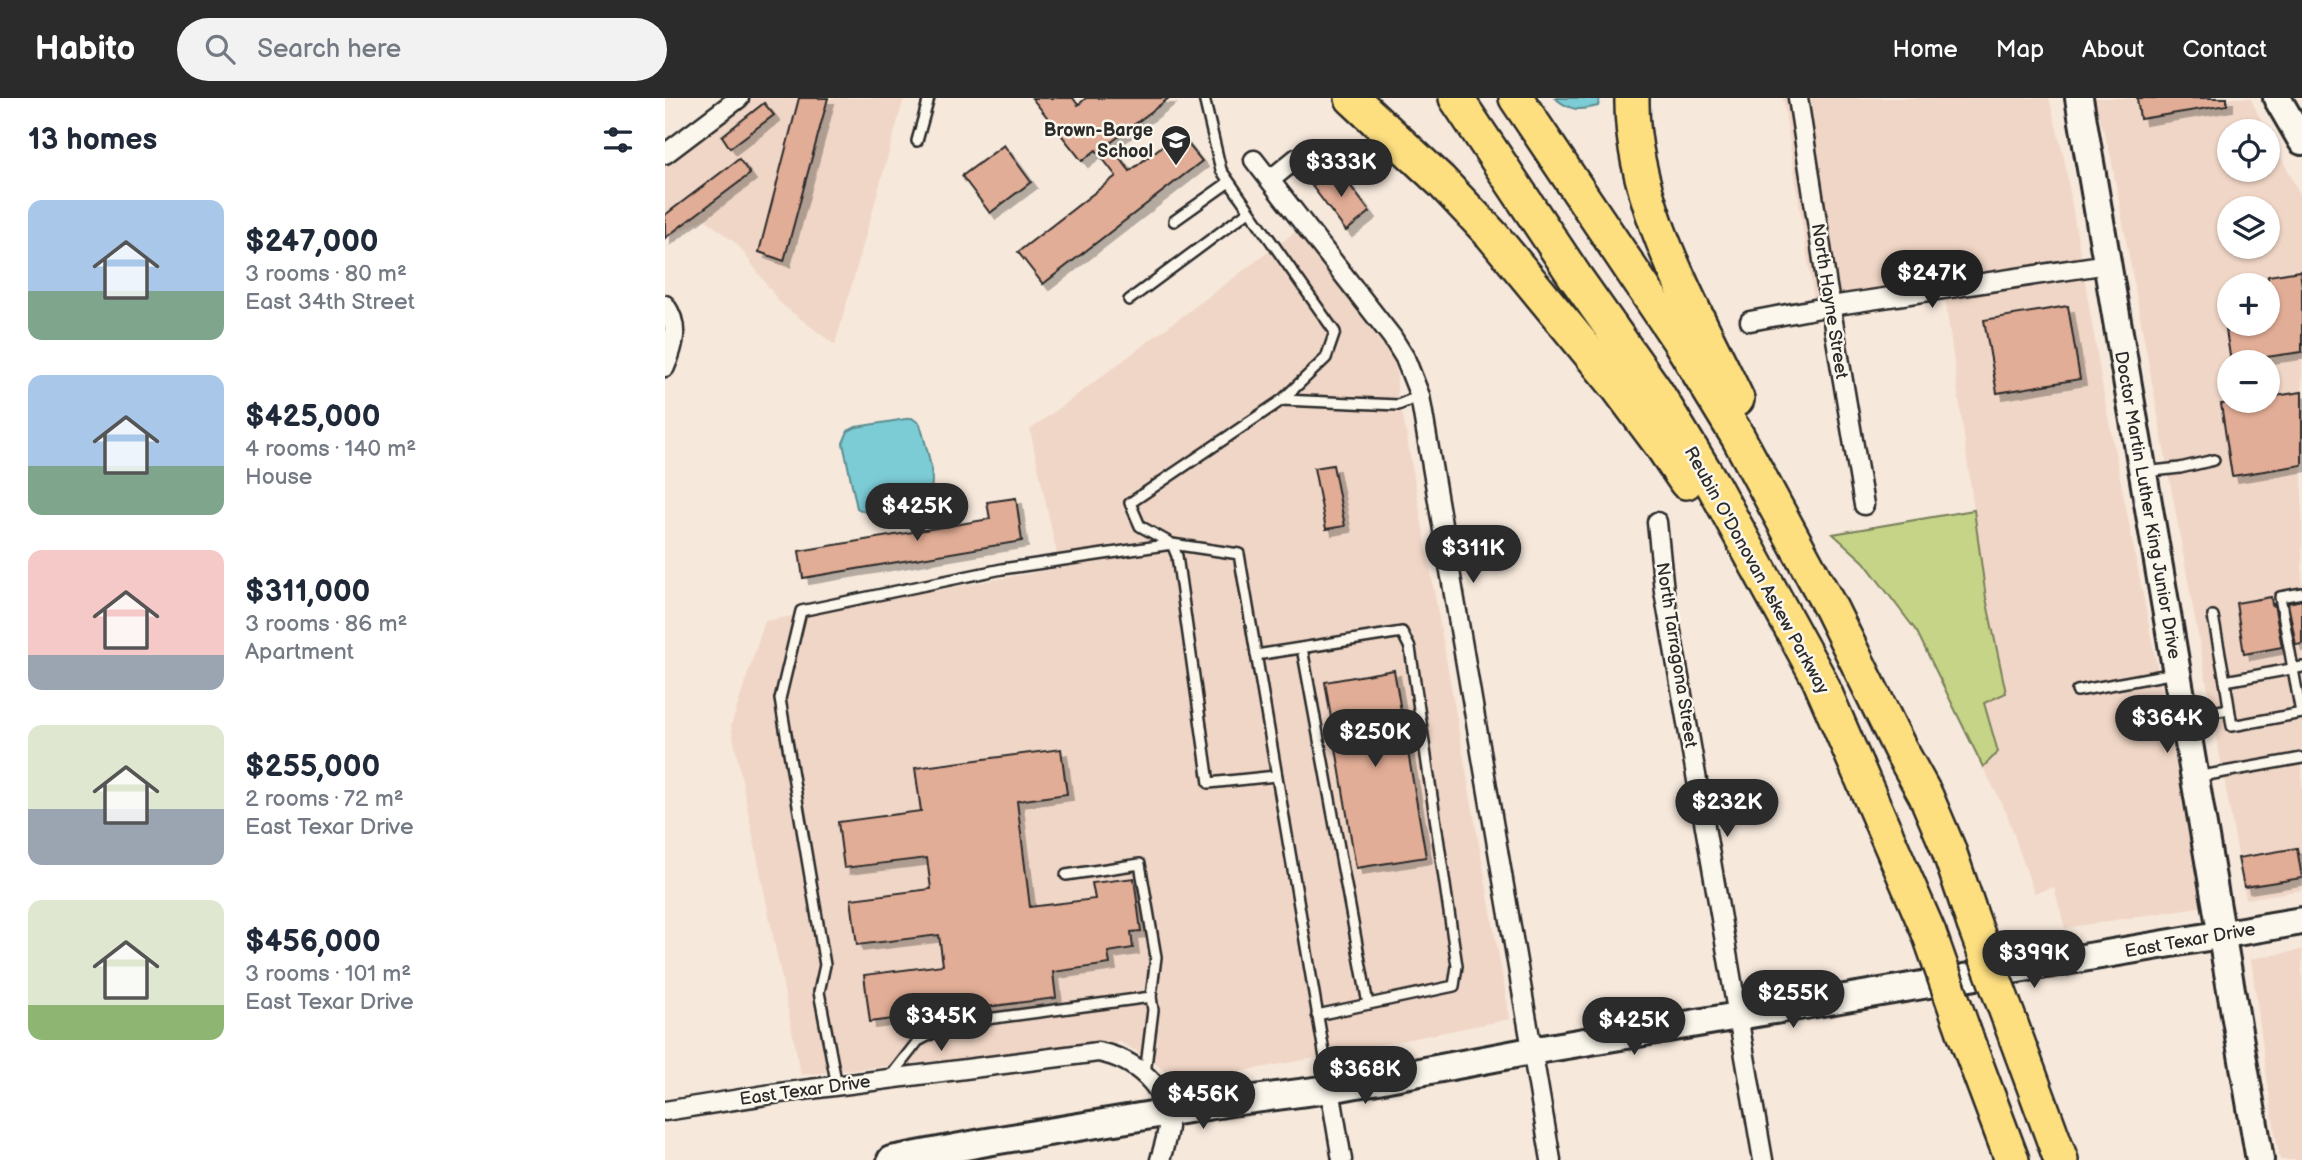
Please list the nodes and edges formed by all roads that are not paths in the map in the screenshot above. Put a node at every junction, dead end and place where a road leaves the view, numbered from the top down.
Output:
1 (739, 98) edge
2 (929, 98) edge
3 (1205, 98) edge
4 (1352, 98) edge
5 (1456, 98) edge
6 (1516, 98) edge
7 (1633, 98) edge
8 (1798, 98) edge
9 (2079, 98) edge
10 (2277, 98) edge
11 (917, 141) dead end
12 (2302, 141) edge
13 (665, 154) edge
14 (1297, 158) dead end
15 (1254, 160) dead end
16 (1270, 180) junction
17 (1229, 183) junction
18 (1249, 211) junction
19 (1174, 221) dead end
20 (2108, 264) junction
21 (1129, 300) dead end
22 (665, 305) edge
23 (1831, 306) junction
24 (1750, 321) dead end
25 (665, 367) edge
26 (1420, 396) junction
27 (1282, 400) junction
28 (2214, 460) dead end
29 (2143, 472) junction
30 (1761, 482) junction
31 (1864, 505) dead end
32 (1657, 522) dead end
33 (1172, 544) junction
34 (2302, 593) edge
35 (2213, 616) dead end
36 (1302, 648) junction
37 (1256, 656) junction
38 (2298, 668) edge
39 (2177, 673) junction
40 (2225, 681) junction
41 (2077, 691) dead end
42 (2229, 709) junction
43 (2301, 713) edge
44 (2184, 718) junction
45 (2302, 758) edge
46 (1276, 776) junction
47 (2195, 777) junction
48 (1864, 783) junction
49 (1066, 875) dead end
50 (2302, 921) edge
51 (2221, 935) junction
52 (1151, 997) junction
53 (1368, 1004) junction
54 (1317, 1015) junction
55 (1739, 1015) junction
56 (1531, 1051) junction
57 (1145, 1074) junction
58 (888, 1079) junction
59 (837, 1086) junction
60 (1331, 1089) junction
61 (665, 1111) edge
62 (1167, 1113) junction
63 (891, 1160) edge
64 (1160, 1160) edge
65 (1342, 1160) edge
66 (1551, 1160) edge
67 (1763, 1160) edge
68 (2011, 1160) edge
69 (2061, 1160) edge
70 (2260, 1160) edge

1 - 13 street
2 - 11 lane
3 - 17 lane
4 - 48 highway
5 - 48 highway, Reubin O'Donovan Askew Parkway
6 - 30 highway
7 - 30 highway
8 - 23 street, North Hayne Street
9 - 20 main road, Doctor Martin Luther King Junior Drive
10 - 12 main road
14 - 16 street
15 - 16 street
16 - 26 street
17 - 18 lane
17 - 19 lane
18 - 21 lane
18 - 27 lane
20 - 23 street
20 - 29 main road, Doctor Martin Luther King Junior Drive
22 - 25 street
23 - 24 street
23 - 31 street, North Hayne Street
26 - 27 lane
26 - 56 street
27 - 33 lane
28 - 29 lane
29 - 39 main road, Doctor Martin Luther King Junior Drive
30 - 69 highway, bridge
32 - 55 street, North Tarragona Street
33 - 37 lane
33 - 46 lane
33 - 59 lane
34 - 38 lane
35 - 40 lane
36 - 37 lane
36 - 53 lane
36 - 53 lane
37 - 46 lane
38 - 40 lane
38 - 43 lane
39 - 41 lane
39 - 44 main road, Doctor Martin Luther King Junior Drive
40 - 42 lane
42 - 43 lane
42 - 44 lane
44 - 47 main road, Doctor Martin Luther King Junior Drive
45 - 47 lane
46 - 54 lane
47 - 51 main road, Doctor Martin Luther King Junior Drive
48 - 68 highway, Reubin O'Donovan Askew Parkway, bridge
49 - 52 lane
50 - 51 main road, East Texar Drive
51 - 55 main road, East Texar Drive
51 - 70 main road, Doctor Martin Luther King Junior Drive
52 - 57 lane
52 - 58 lane
53 - 54 lane
54 - 60 lane
55 - 56 main road, East Texar Drive
55 - 67 street, North Tarragona Street
56 - 60 main road, East Texar Drive
56 - 66 street
57 - 58 street, East Texar Drive
57 - 62 street, East Texar Drive
58 - 59 street, East Texar Drive
59 - 61 street, East Texar Drive
60 - 62 main road, East Texar Drive
60 - 65 street
62 - 63 main road, East Texar Drive
62 - 64 street

